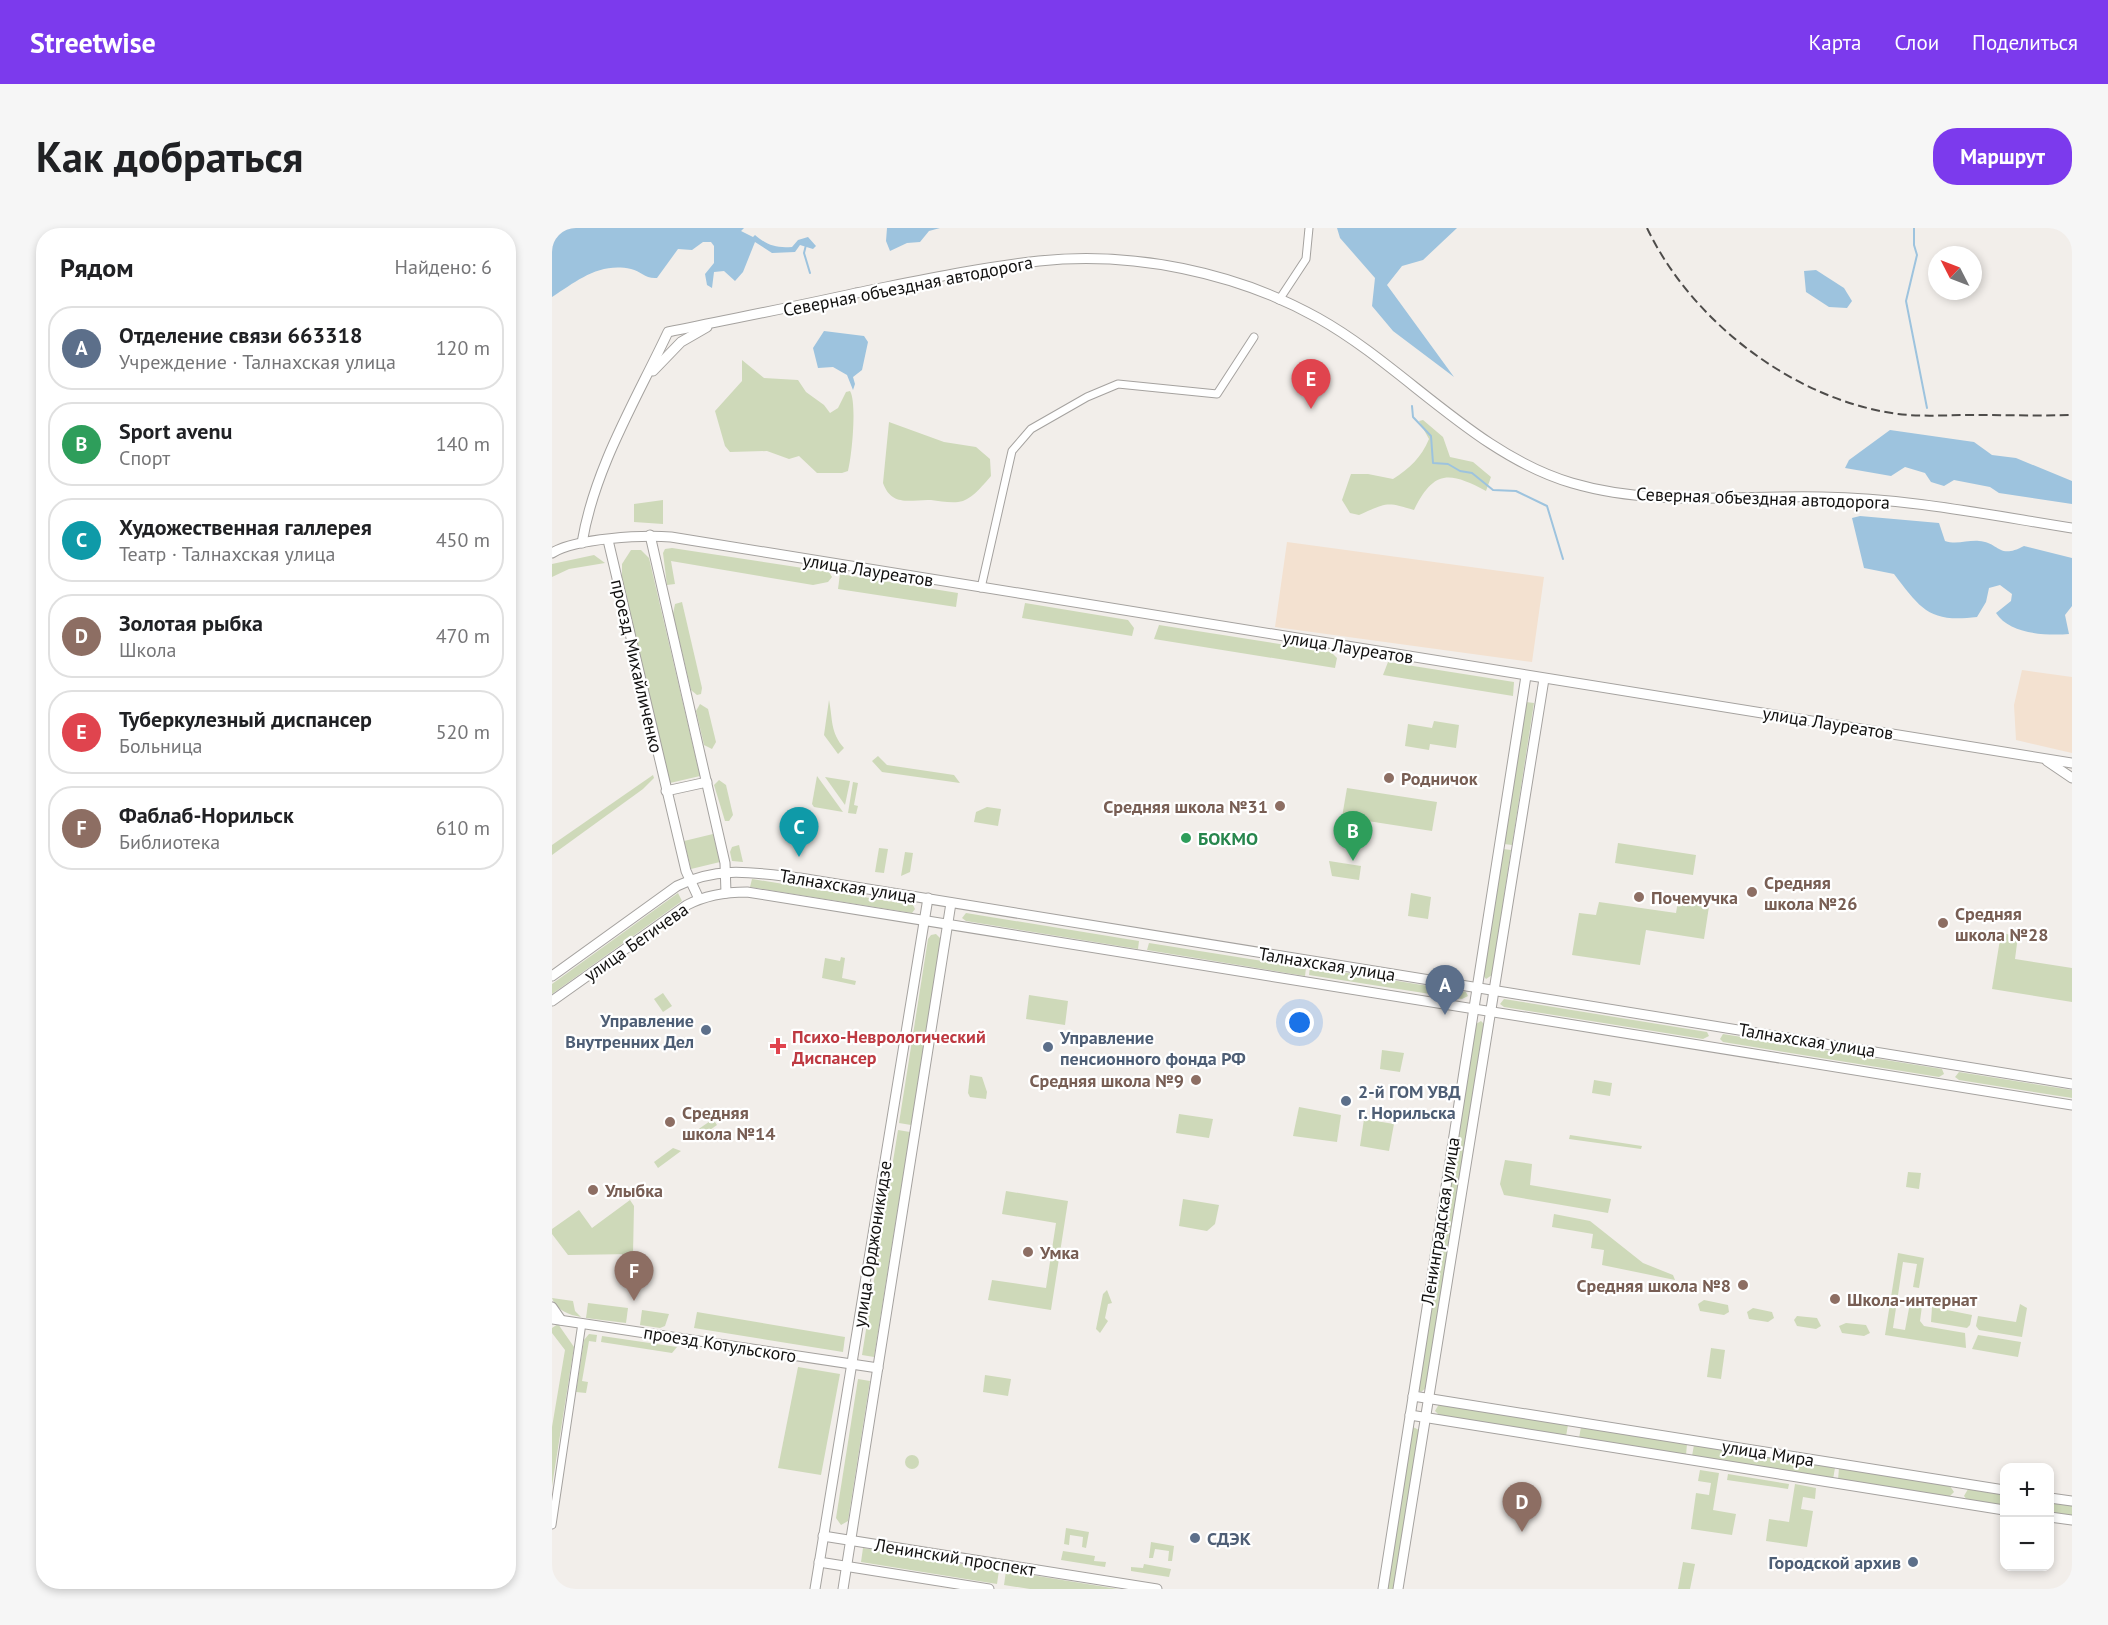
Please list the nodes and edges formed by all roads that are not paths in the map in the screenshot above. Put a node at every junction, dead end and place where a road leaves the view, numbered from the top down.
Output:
1 (1309, 228) edge
2 (1279, 300) junction
3 (714, 322) junction
4 (1254, 337) dead end
5 (646, 379) junction
6 (2072, 528) edge
7 (650, 535) junction
8 (608, 540) junction
9 (582, 543) junction
10 (552, 553) edge
11 (981, 588) junction
12 (1526, 676) junction
13 (1544, 679) junction
14 (2046, 759) junction
15 (2072, 763) edge
16 (2072, 778) edge
17 (706, 782) junction
18 (666, 791) junction
19 (725, 872) junction
20 (688, 880) junction
21 (726, 893) junction
22 (928, 898) junction
23 (699, 899) junction
24 (951, 903) junction
25 (924, 921) junction
26 (948, 925) junction
27 (552, 976) edge
28 (1477, 987) junction
29 (1494, 990) junction
30 (552, 1001) edge
31 (1474, 1009) junction
32 (1491, 1012) junction
33 (2072, 1084) edge
34 (2072, 1105) edge
35 (552, 1307) edge
36 (557, 1319) edge
37 (582, 1323) junction
38 (853, 1364) junction
39 (878, 1368) junction
40 (1413, 1396) junction
41 (1429, 1398) junction
42 (1410, 1415) junction
43 (1426, 1418) junction
44 (1575, 1422) junction
45 (1572, 1441) junction
46 (1961, 1483) junction
47 (2000, 1489) edge
48 (2054, 1499) edge
49 (2072, 1501) edge
50 (1958, 1502) junction
51 (2000, 1509) edge
52 (2054, 1518) edge
53 (2072, 1520) edge
54 (552, 1525) edge
55 (823, 1536) junction
56 (851, 1540) junction
57 (819, 1562) junction
58 (847, 1566) junction
59 (815, 1589) edge
60 (843, 1589) edge
61 (989, 1589) edge
62 (1157, 1589) edge
63 (1383, 1589) edge
64 (1398, 1589) edge

1 - 2 street
2 - 3 street, Северная объездная автодорога
2 - 6 street, Северная объездная автодорога
3 - 5 street
3 - 5 street, Северная объездная автодорога
4 - 11 street
5 - 9 street, Северная объездная автодорога
7 - 8 street, улица Лауреатов
7 - 11 street, улица Лауреатов
7 - 17 street
8 - 9 street, улица Лауреатов
8 - 18 street, проезд Михайличенко
9 - 10 street, улица Лауреатов
11 - 12 street, улица Лауреатов
12 - 13 street, улица Лауреатов
12 - 28 street, Ленинградская улица
13 - 14 street, улица Лауреатов
13 - 29 street, Ленинградская улица
14 - 15 street, улица Лауреатов
14 - 16 street, улица Лауреатов
17 - 18 street
17 - 19 street
18 - 20 street, проезд Михайличенко
19 - 20 street, улица Бегичева
19 - 21 street
19 - 22 street, Талнахская улица
20 - 23 street, проезд Михайличенко
20 - 27 street, улица Бегичева
21 - 23 street, улица Бегичева
21 - 25 street, Талнахская улица
22 - 24 street, Талнахская улица
22 - 25 street, улица Орджоникидзе
23 - 30 street, улица Бегичева
24 - 26 street, улица Орджоникидзе
24 - 28 street, Талнахская улица
25 - 26 street, Талнахская улица
25 - 38 street, улица Орджоникидзе
26 - 31 street, Талнахская улица
26 - 39 street, улица Орджоникидзе
28 - 29 street, Талнахская улица
28 - 31 street, Ленинградская улица
29 - 32 street, Ленинградская улица
29 - 33 street, Талнахская улица
31 - 32 street, Талнахская улица
31 - 40 street, Ленинградская улица
32 - 34 street, Талнахская улица
32 - 41 street, Ленинградская улица
35 - 36 street, проезд Котульского
36 - 37 street, проезд Котульского
37 - 38 street, проезд Котульского
37 - 54 street
38 - 39 street, проезд Котульского
38 - 55 street, улица Орджоникидзе
39 - 56 street, улица Орджоникидзе
40 - 41 street, улица Мира
40 - 42 street, Ленинградская улица
41 - 43 street, Ленинградская улица
41 - 44 street, улица Мира
42 - 43 street, улица Мира
42 - 63 street, Ленинградская улица
43 - 45 street, улица Мира
43 - 64 street, Ленинградская улица
44 - 45 street
44 - 46 street, улица Мира
45 - 50 street, улица Мира
46 - 47 street, улица Мира
46 - 50 street
48 - 49 street
50 - 51 street, улица Мира
52 - 53 street
55 - 56 street, Ленинский проспект
55 - 57 street, улица Орджоникидзе
56 - 58 street, улица Орджоникидзе
56 - 62 street, Ленинский проспект
57 - 58 street, Ленинский проспект
57 - 59 street, улица Орджоникидзе
58 - 60 street, улица Орджоникидзе
58 - 61 street, Ленинский проспект

